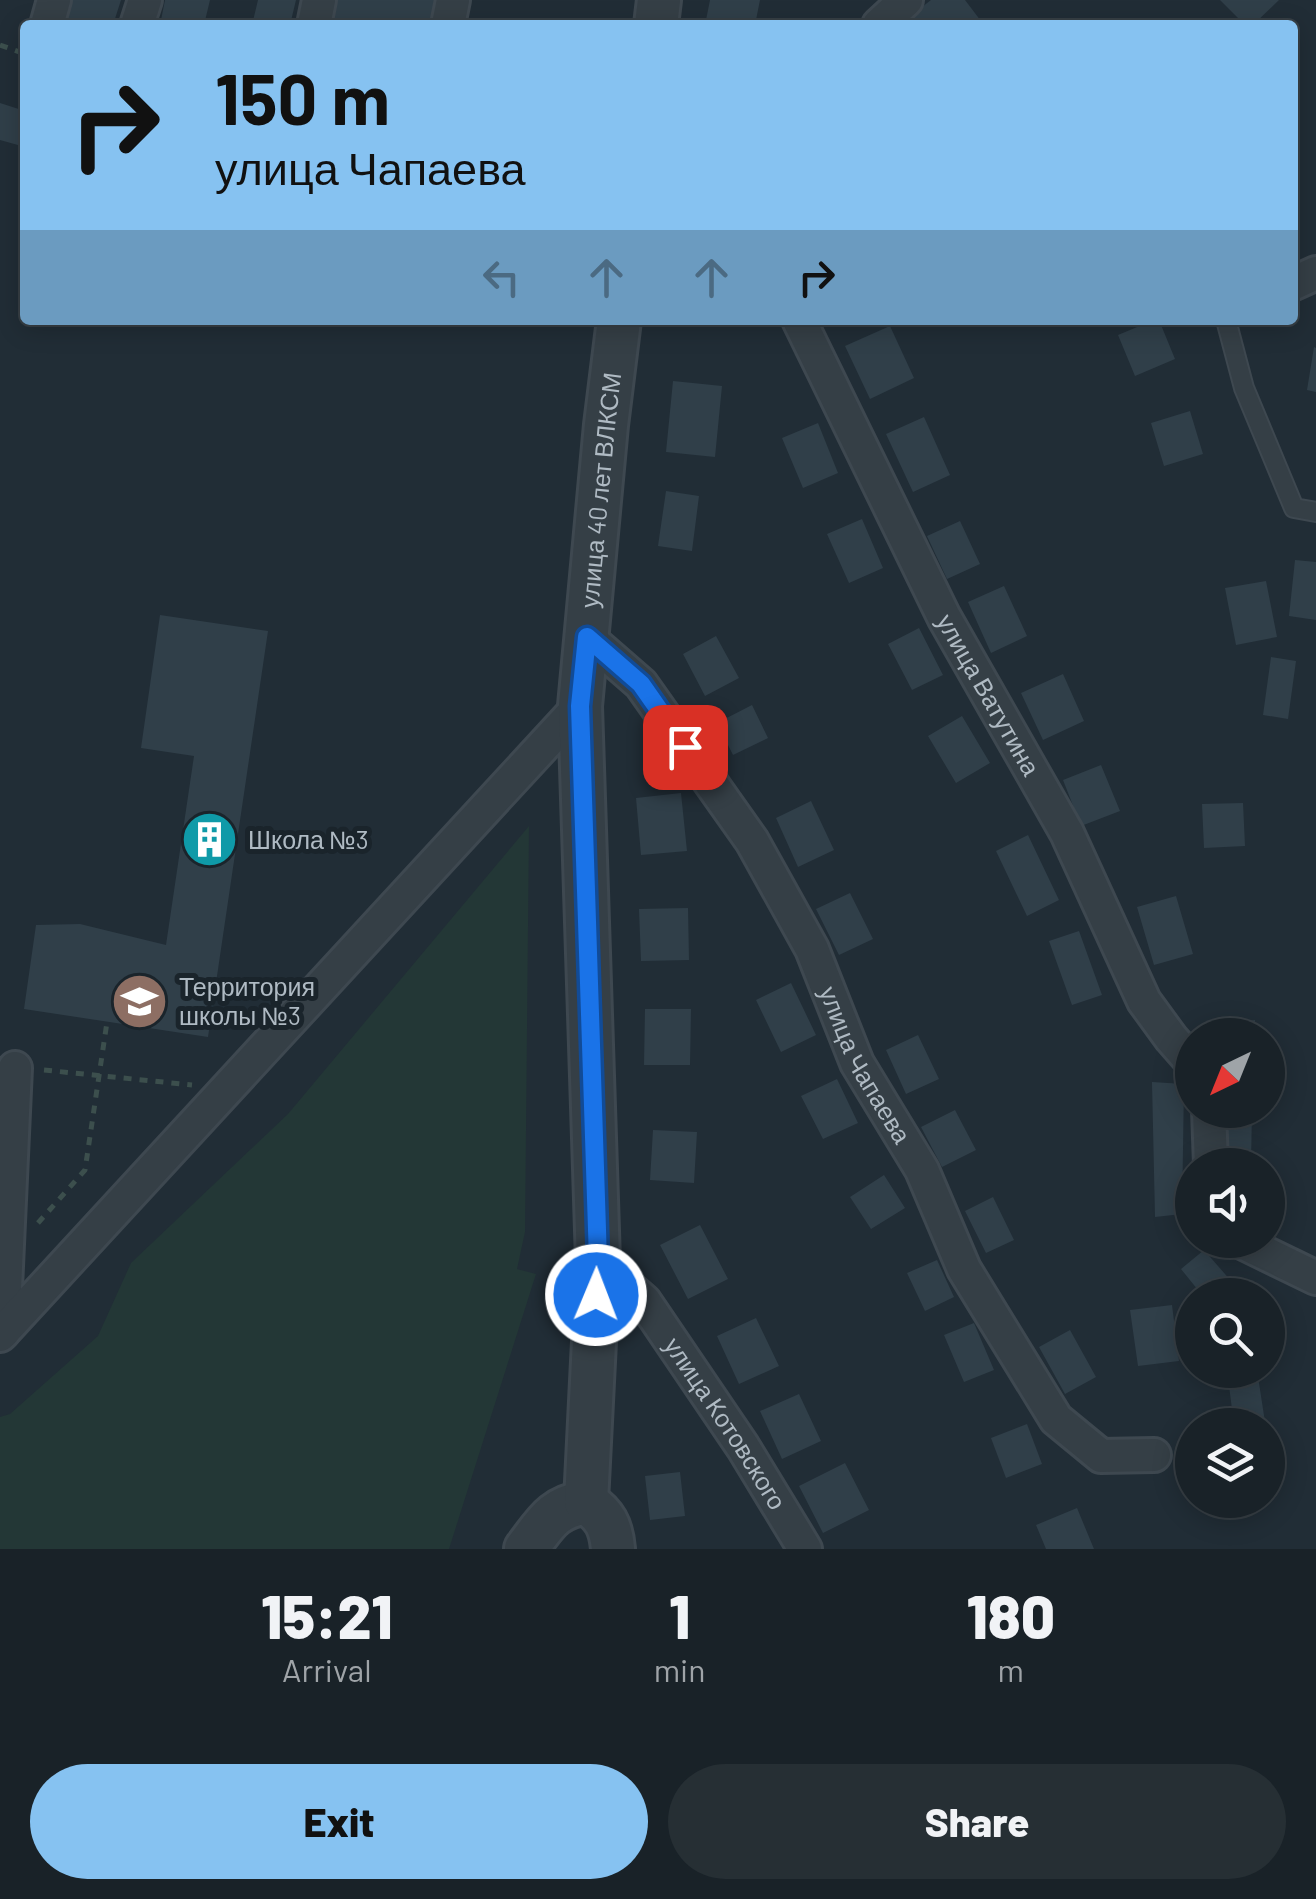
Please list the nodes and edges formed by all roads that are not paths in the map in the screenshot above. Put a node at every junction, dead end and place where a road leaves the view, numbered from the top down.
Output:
1 (906, 0) edge
2 (884, 20) edge
3 (618, 325) edge
4 (801, 325) edge
5 (1227, 325) edge
6 (1316, 512) edge
7 (587, 637) junction
8 (580, 706) junction
9 (1175, 1040) edge
10 (16, 1068) road end
11 (1275, 1258) edge
12 (598, 1260) junction
13 (1316, 1278) edge
14 (1, 1333) edge
15 (1154, 1455) dead end
16 (586, 1502) junction
17 (526, 1549) edge
18 (614, 1549) edge
19 (805, 1549) edge

1 - 2 street
3 - 7 street, улица 40 лет ВЛКСМ
4 - 9 street, улица Ватутина
5 - 6 lane
7 - 8 street, улица 40 лет ВЛКСМ
7 - 15 street, улица Чапаева
8 - 12 street, улица 40 лет ВЛКСМ
8 - 14 street
10 - 14 street
11 - 13 street
12 - 16 street, улица 40 лет ВЛКСМ
12 - 19 street, улица Котовского
16 - 17 street
16 - 18 street

